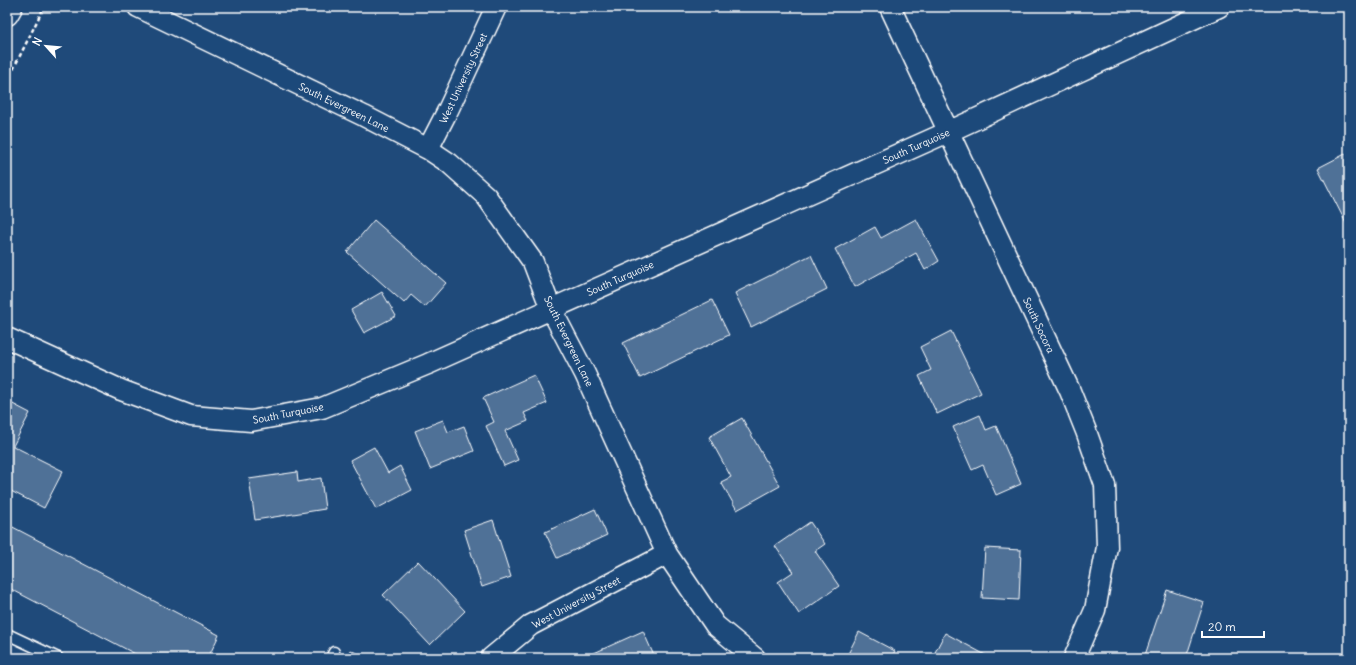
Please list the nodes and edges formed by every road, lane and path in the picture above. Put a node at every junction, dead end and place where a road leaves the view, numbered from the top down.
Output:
1 (10, 7) edge
2 (44, 7) edge
3 (138, 7) edge
4 (496, 7) edge
5 (890, 7) edge
6 (1219, 7) edge
7 (7, 14) edge
8 (7, 82) edge
9 (948, 132) junction
10 (428, 149) junction
11 (552, 309) junction
12 (7, 338) edge
13 (667, 554) junction
14 (7, 634) edge
15 (58, 658) edge
16 (491, 658) edge
17 (755, 658) edge
18 (1074, 658) edge

1 - 7 main road
2 - 8 path
3 - 10 street, South Evergreen Lane
4 - 10 street, West University Street
5 - 9 street, South Socora
6 - 9 street, South Turquoise
9 - 11 street, South Turquoise
9 - 18 street, South Socora
10 - 11 street, South Evergreen Lane
11 - 12 street, South Turquoise
11 - 13 street, South Evergreen Lane
13 - 16 street, West University Street
13 - 17 street, South Evergreen Lane
14 - 15 lane

